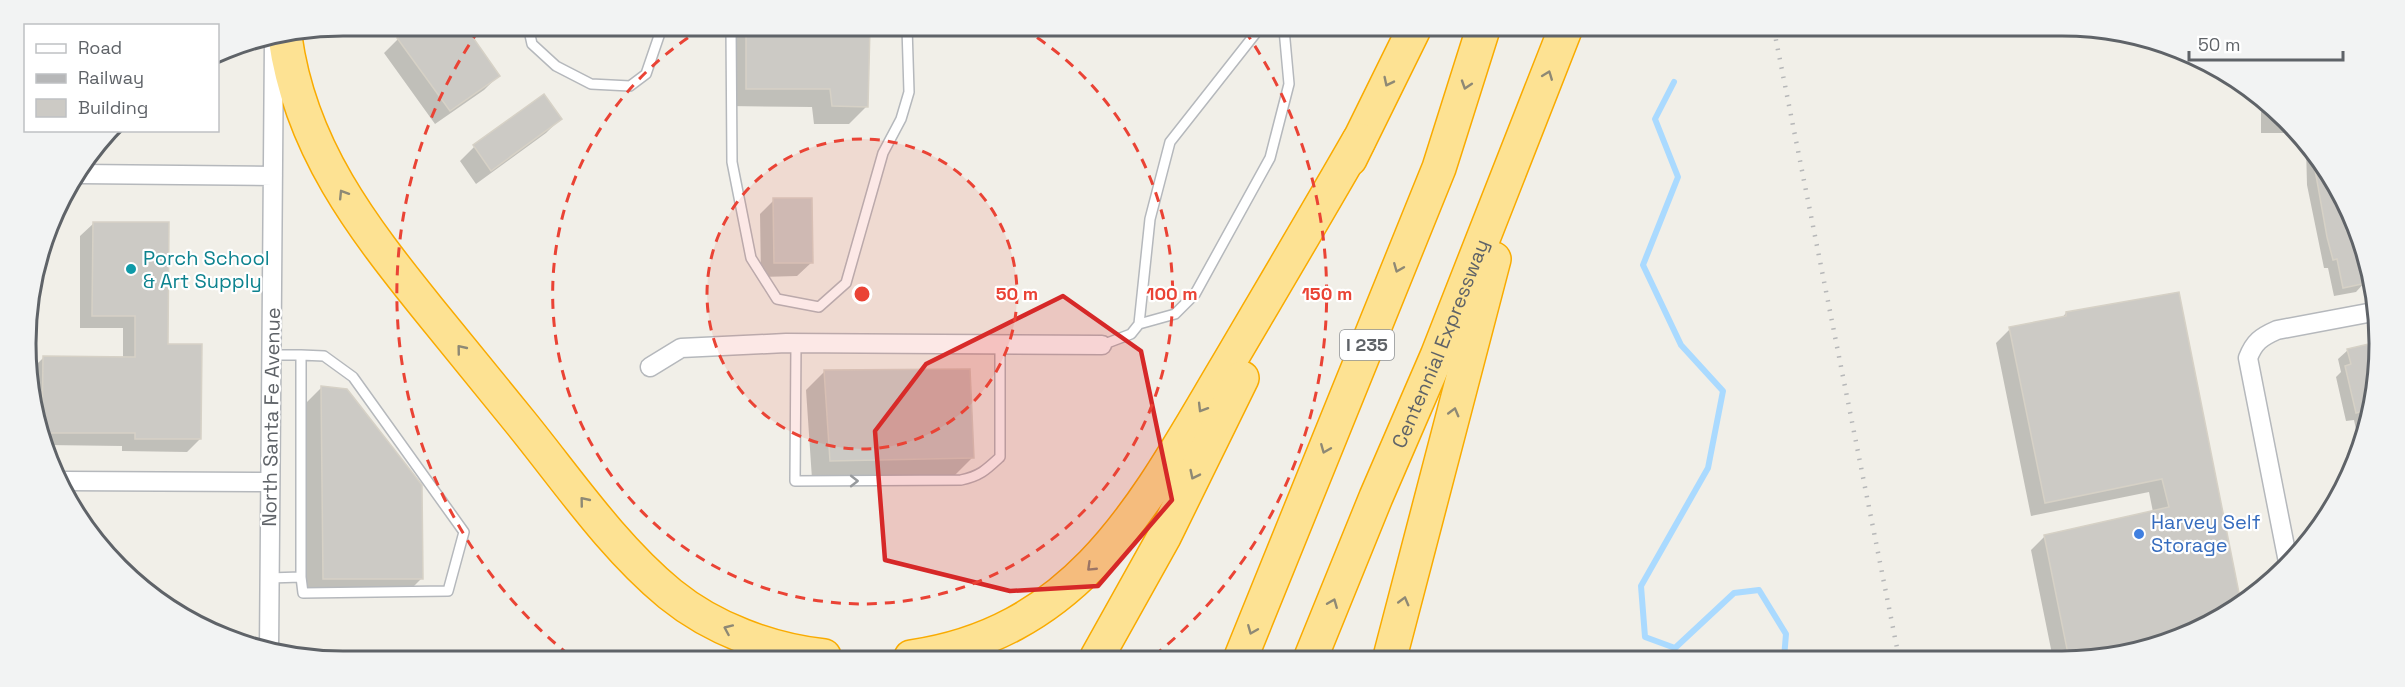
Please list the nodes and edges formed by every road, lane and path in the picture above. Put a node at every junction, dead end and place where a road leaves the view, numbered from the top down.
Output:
1 (530, 36) edge
2 (659, 36) edge
3 (731, 36) edge
4 (908, 36) edge
5 (1254, 36) edge
6 (1285, 36) edge
7 (1411, 36) edge
8 (1482, 36) edge
9 (1563, 36) edge
10 (286, 42) edge
11 (274, 44) edge
12 (1531, 121) junction
13 (1359, 140) junction
14 (87, 174) edge
15 (273, 176) junction
16 (2367, 313) edge
17 (1139, 324) junction
18 (796, 343) junction
19 (1000, 344) junction
20 (1102, 345) joint
21 (302, 355) junction
22 (271, 356) junction
23 (650, 367) dead end
24 (69, 482) edge
25 (270, 482) junction
26 (2286, 553) edge
27 (302, 577) junction
28 (269, 578) junction
29 (269, 642) edge
30 (802, 651) edge
31 (936, 651) edge
32 (1100, 651) edge
33 (1243, 651) edge
34 (1313, 651) edge
35 (1392, 651) edge

1 - 2 lane
3 - 4 lane
5 - 17 lane
6 - 17 lane
7 -> 13 highway
8 -> 33 highway, I 235
12 -> 9 highway, Centennial Expressway
30 -> 10 highway
11 - 15 street, North Santa Fe Avenue
34 -> 12 highway, Centennial Expressway
35 -> 12 highway
13 -> 31 highway
13 -> 32 highway
14 - 15 street
15 - 22 street, North Santa Fe Avenue
16 - 26 street
17 - 20 lane
18 - 19 street
18 -> 19 lane
18 - 23 street
19 - 20 street
21 - 22 lane
21 - 27 lane
21 - 27 lane
22 - 25 street, North Santa Fe Avenue
24 - 25 street
25 - 28 street, North Santa Fe Avenue
27 - 28 lane
28 - 29 street, North Santa Fe Avenue

